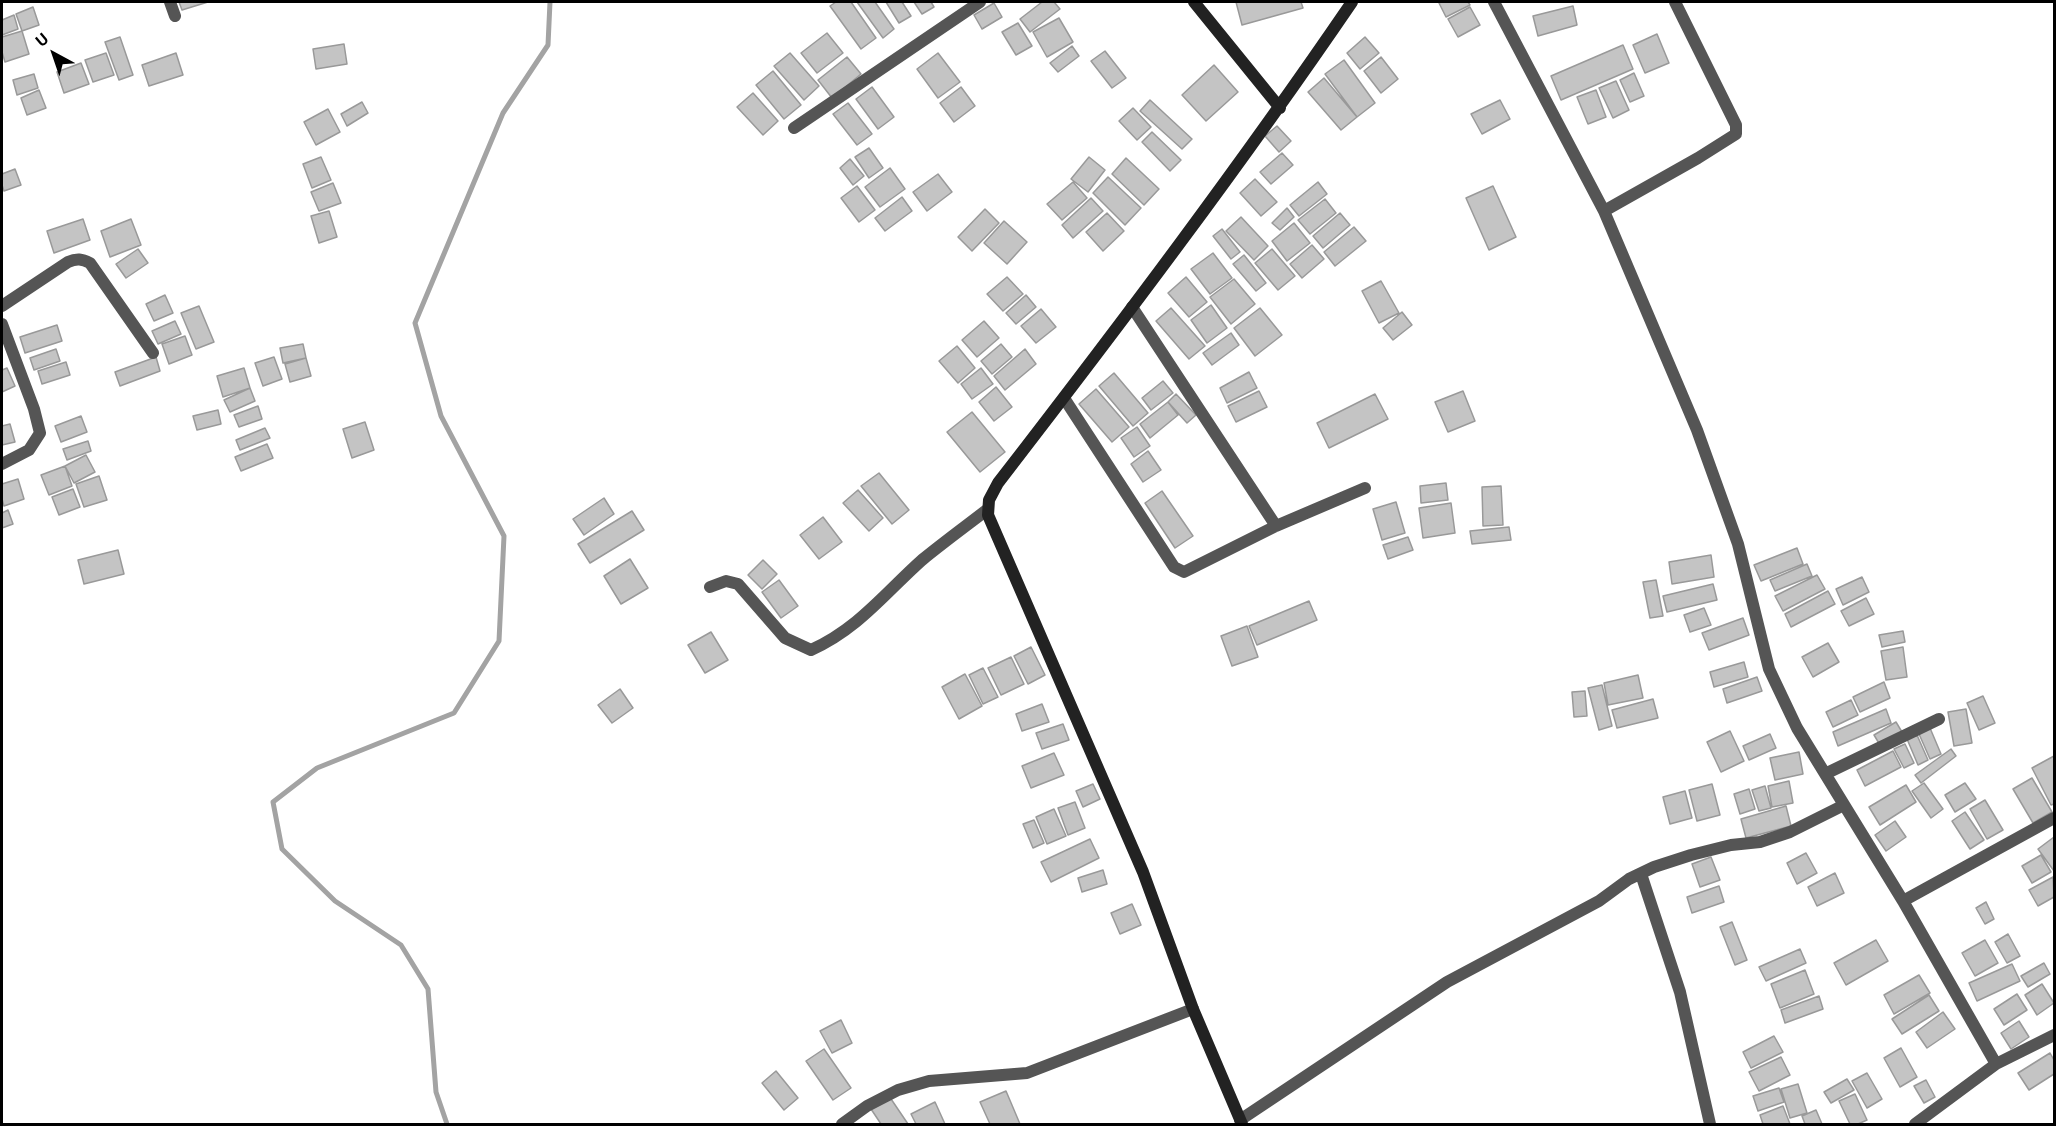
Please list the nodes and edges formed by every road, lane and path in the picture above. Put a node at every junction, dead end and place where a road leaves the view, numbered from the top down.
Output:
1 (170, 2) edge
2 (980, 2) edge
3 (1194, 2) edge
4 (1352, 2) edge
5 (1494, 2) edge
6 (1675, 2) edge
7 (175, 16) dead end
8 (1280, 108) junction
9 (794, 128) dead end
10 (1604, 211) junction
11 (2, 306) edge
12 (1132, 307) junction
13 (2, 324) edge
14 (153, 353) dead end
15 (1064, 398) junction
16 (2, 464) edge
17 (1365, 488) dead end
18 (988, 509) junction
19 (1276, 526) junction
20 (710, 587) dead end
21 (1939, 719) dead end
22 (1825, 774) junction
23 (1844, 805) junction
24 (2055, 818) edge
25 (1641, 874) junction
26 (1903, 901) junction
27 (1193, 1009) junction
28 (2055, 1035) edge
29 (1996, 1064) junction
30 (1241, 1122) edge
31 (842, 1125) edge
32 (1710, 1125) edge
33 (1915, 1125) edge

1 - 7 street
2 - 9 street
3 - 8 street
4 - 8 street
5 - 10 street
6 - 10 street
8 - 12 street
10 - 22 street
11 - 14 street
12 - 15 street
12 - 19 street
13 - 16 street
15 - 18 street
15 - 19 street
17 - 19 street
18 - 20 street
18 - 27 street
21 - 22 street
22 - 23 street
23 - 25 street
23 - 26 street
24 - 26 street
25 - 30 street
25 - 32 street
26 - 29 street
27 - 30 street
27 - 31 street
28 - 29 street
29 - 33 street

